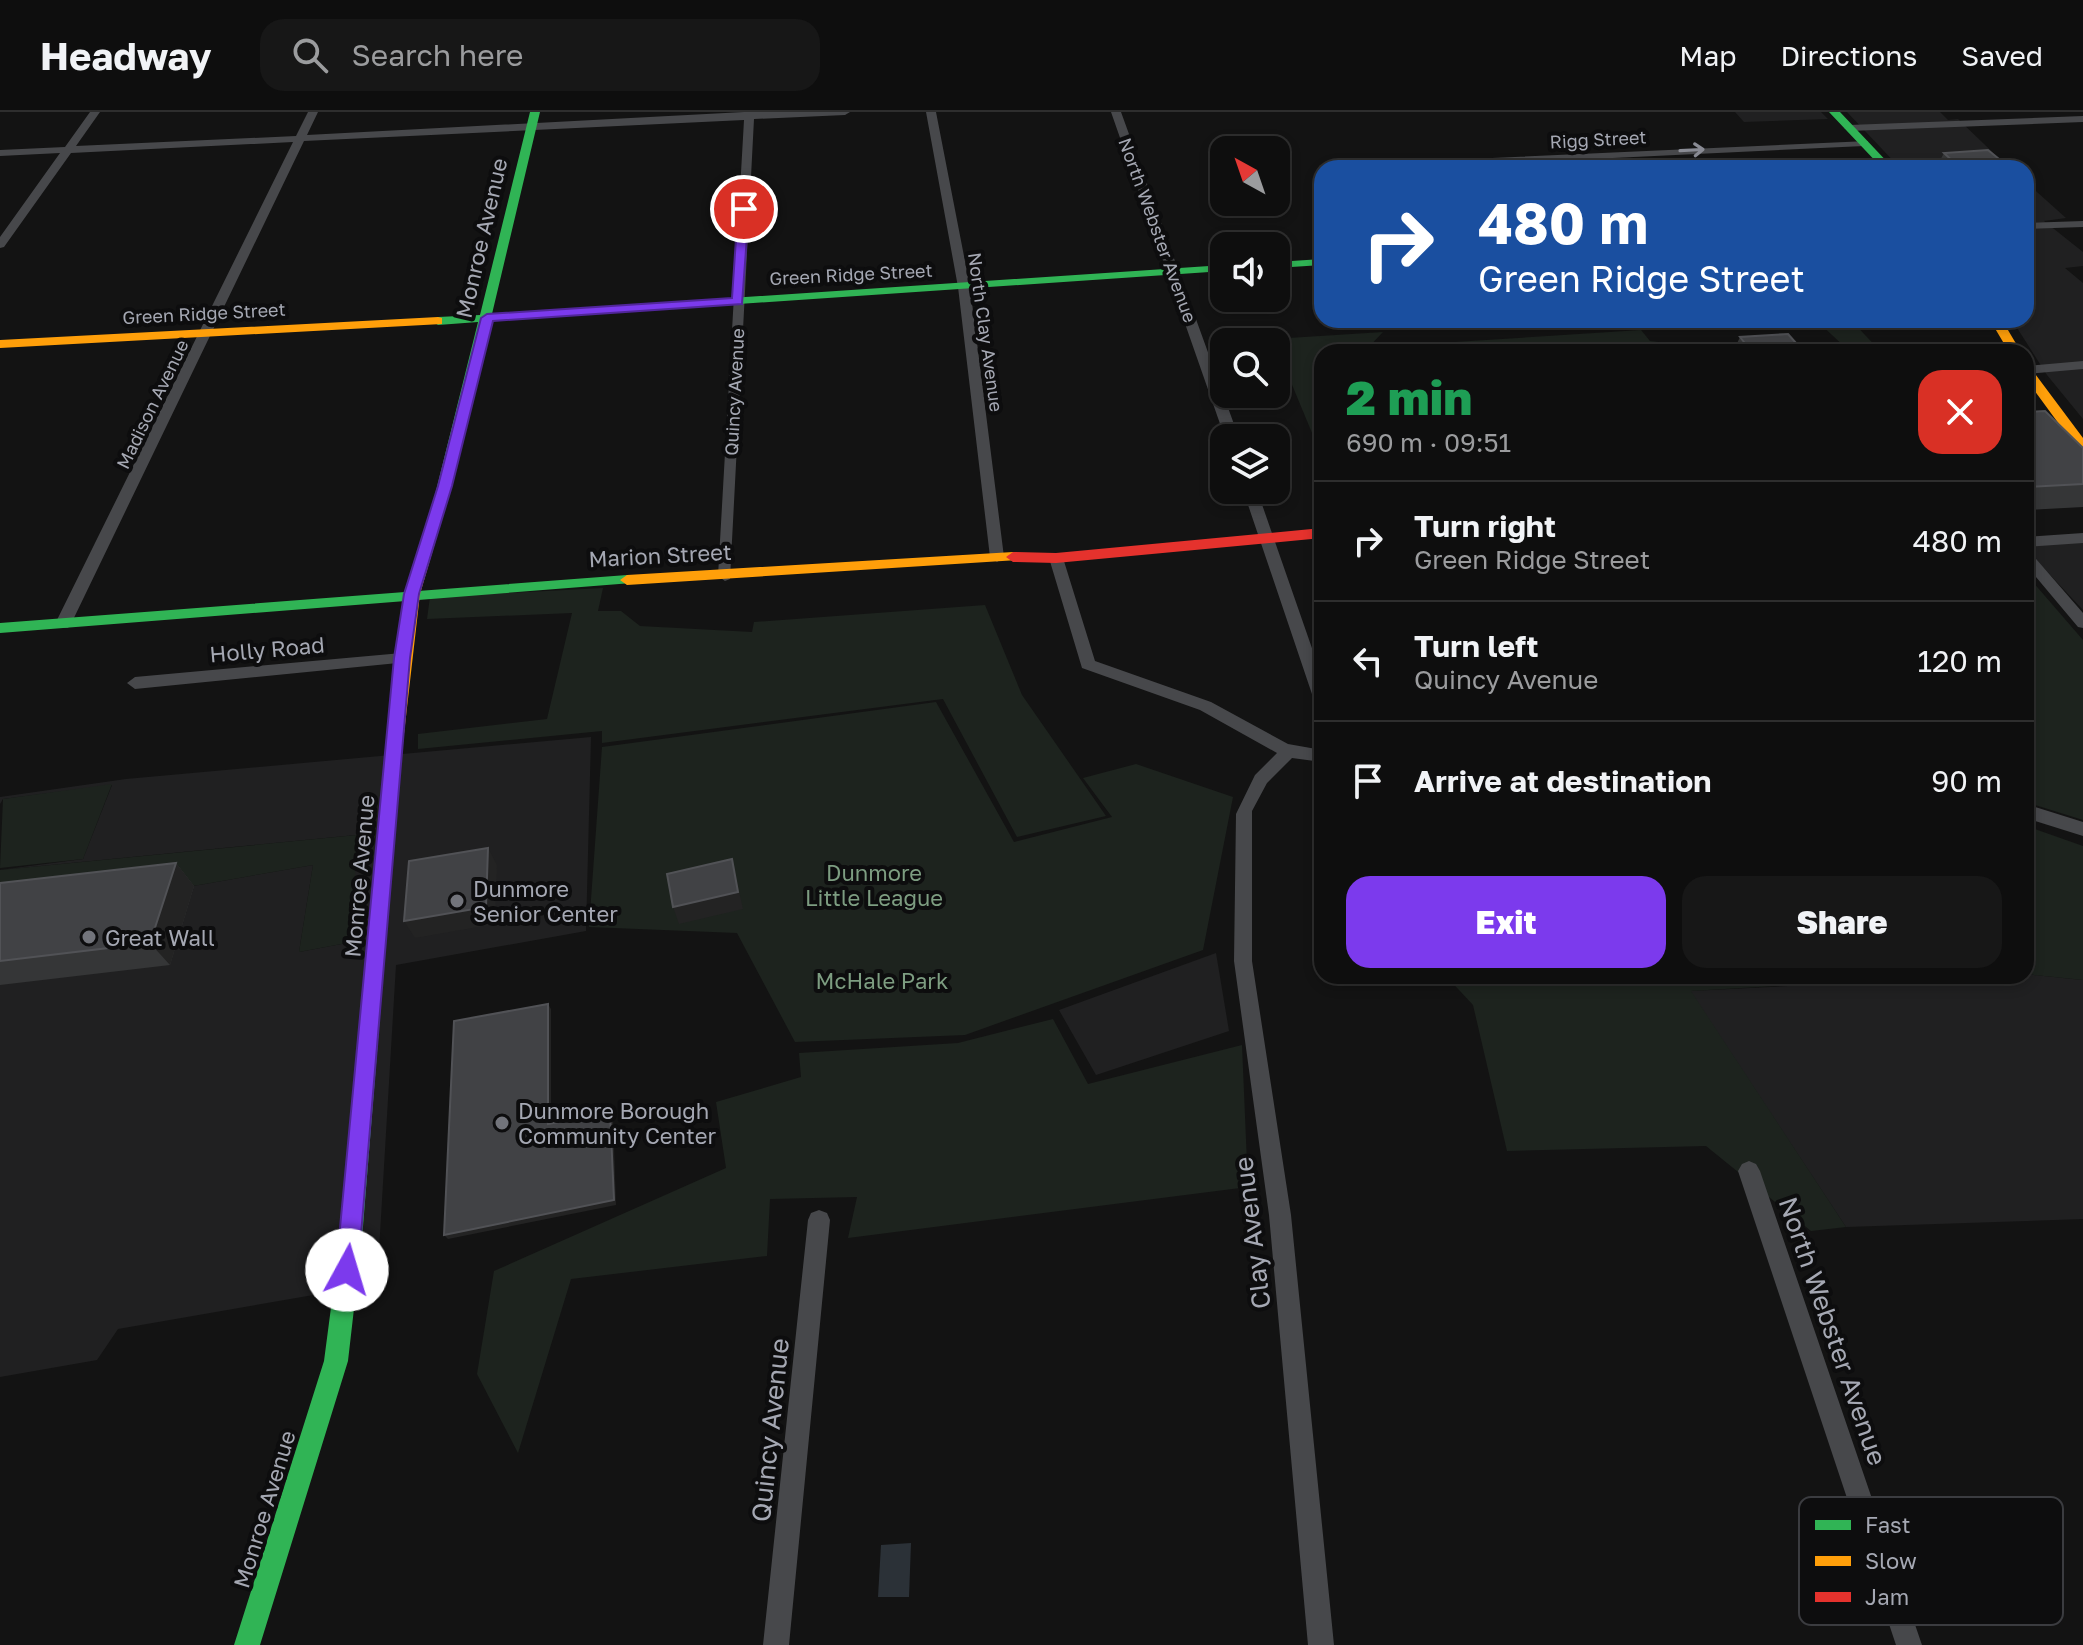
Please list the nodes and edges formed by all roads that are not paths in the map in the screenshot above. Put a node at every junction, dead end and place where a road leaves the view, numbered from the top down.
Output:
1 (95, 112) edge
2 (313, 112) edge
3 (845, 112) edge
4 (931, 112) edge
5 (1116, 112) edge
6 (1834, 112) edge
7 (749, 114) edge
8 (2083, 119) edge
9 (533, 120) edge
10 (1849, 128) junction
11 (300, 138) junction
12 (1864, 143) junction
13 (69, 149) junction
14 (0, 153) edge
15 (1454, 160) edge
16 (1880, 160) edge
17 (2083, 224) edge
18 (2034, 226) edge
19 (0, 245) edge
20 (1314, 263) edge
21 (1290, 264) edge
22 (1210, 269) edge
23 (1174, 271) junction
24 (964, 287) junction
25 (738, 301) junction
26 (487, 318) junction
27 (207, 333) junction
28 (0, 344) edge
29 (2083, 365) edge
30 (2034, 369) edge
31 (2034, 381) edge
32 (1227, 424) edge
33 (2083, 447) edge
34 (1255, 504) edge
35 (1314, 534) edge
36 (1266, 537) junction
37 (2083, 538) edge
38 (2034, 541) edge
39 (997, 557) junction
40 (1056, 558) junction
41 (2034, 565) edge
42 (725, 576) junction
43 (412, 594) junction
44 (2083, 623) edge
45 (63, 624) junction
46 (0, 628) edge
47 (402, 658) junction
48 (1314, 677) edge
49 (135, 683) dead end
50 (1289, 751) junction
51 (1314, 757) edge
52 (2034, 814) edge
53 (2083, 829) edge
54 (1749, 1171) dead end
55 (819, 1220) dead end
56 (1859, 1497) edge
57 (1902, 1625) edge
58 (247, 1645) edge
59 (776, 1645) edge
60 (1321, 1645) edge
61 (1909, 1645) edge

1 - 13 street
2 - 11 street, Madison Avenue
3 - 7 street
4 - 24 street, North Clay Avenue
5 - 23 street, North Webster Avenue
6 - 10 street
7 - 9 street
7 - 25 street, Quincy Avenue
8 - 10 street
9 - 11 street
9 - 26 street, Monroe Avenue
10 - 12 street
11 - 13 street
11 - 27 street, Madison Avenue
15 -> 12 street, Rigg Street
12 - 16 street
13 - 14 street
13 - 19 street
17 - 18 street
20 - 21 street
22 - 23 street, Green Ridge Street
23 - 24 street, Green Ridge Street
23 - 32 street, North Webster Avenue
24 - 25 street, Green Ridge Street
24 - 39 street, North Clay Avenue
25 - 26 street, Green Ridge Street
25 - 42 street, Quincy Avenue
26 - 27 street, Green Ridge Street
26 - 43 street, Monroe Avenue
27 - 28 street, Green Ridge Street
27 - 45 street, Madison Avenue
29 - 30 street
31 - 33 street
34 - 36 street
35 - 36 street, Marion Street
36 - 40 street, Marion Street
36 - 48 street
37 - 38 street
39 - 40 street, Marion Street
39 - 42 street, Marion Street
40 - 50 street
41 - 44 street
42 - 43 street, Marion Street
43 - 45 street, Marion Street
43 - 47 street, Monroe Avenue
45 - 46 street, Marion Street
47 - 49 street, Holly Road
47 - 58 street, Monroe Avenue
50 - 51 street
50 - 60 street, Clay Avenue
52 - 53 street
54 - 56 street, North Webster Avenue
55 - 59 street, Quincy Avenue
57 - 61 street, North Webster Avenue

